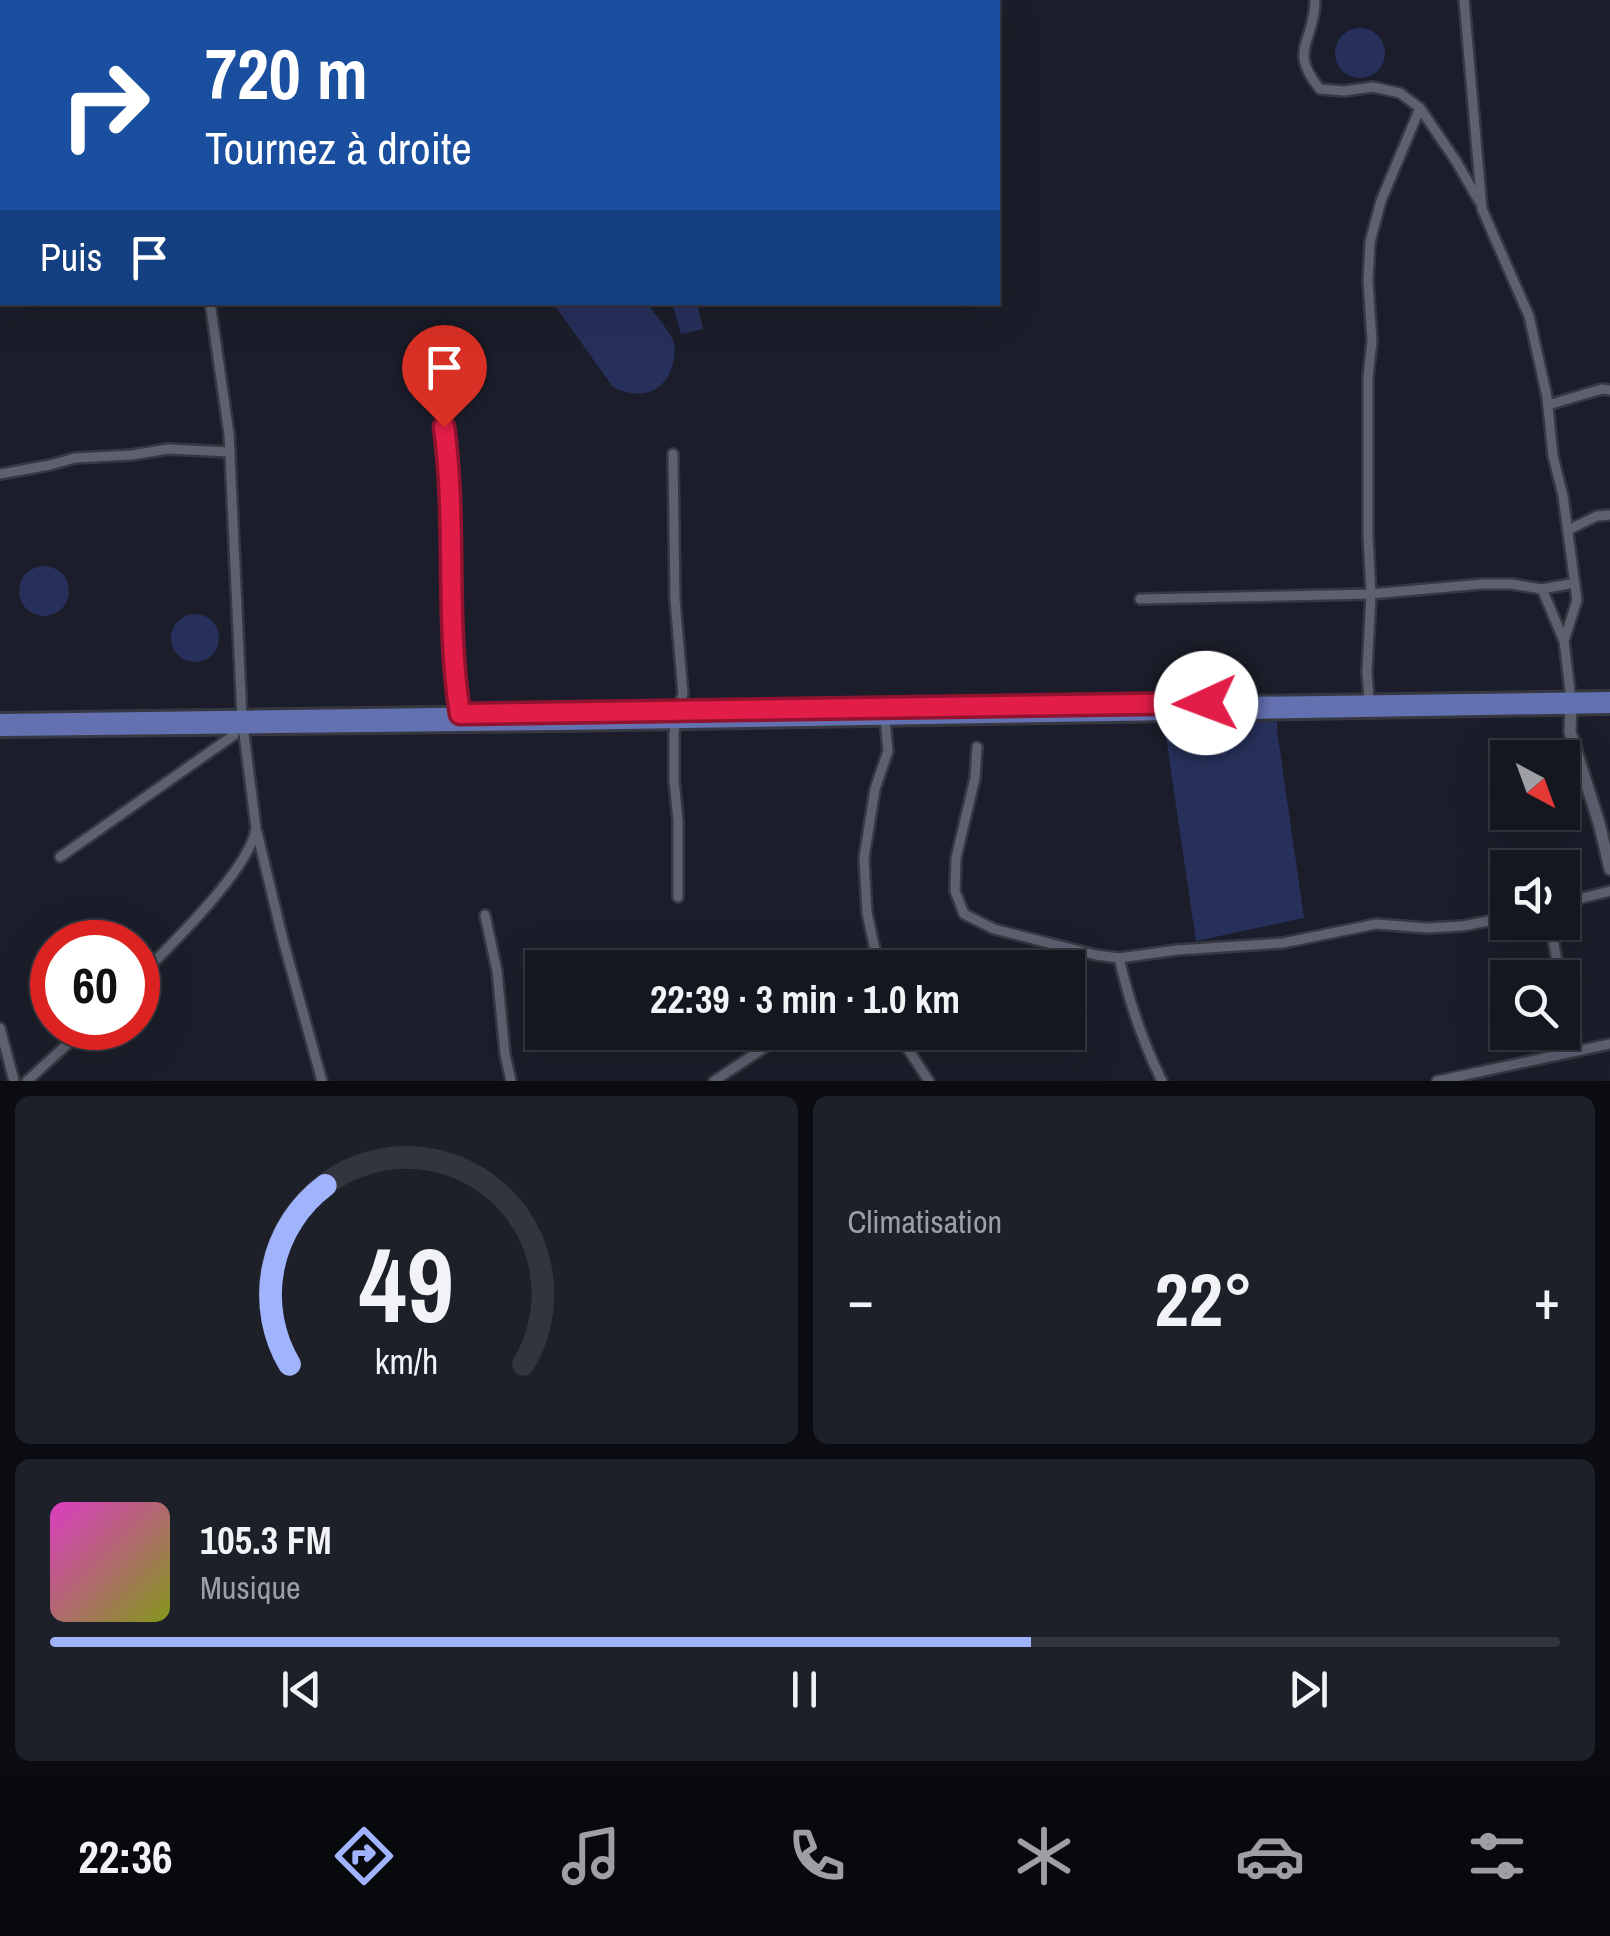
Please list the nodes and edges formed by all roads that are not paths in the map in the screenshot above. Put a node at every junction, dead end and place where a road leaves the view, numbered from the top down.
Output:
1 (1315, 0) edge
2 (1464, 0) edge
3 (1420, 108) junction
4 (1481, 204) junction
5 (210, 305) edge
6 (1610, 390) edge
7 (1548, 405) junction
8 (442, 415) dead end
9 (230, 452) junction
10 (673, 454) dead end
11 (0, 474) edge
12 (1610, 515) edge
13 (1568, 530) junction
14 (1575, 584) junction
15 (1542, 589) junction
16 (1371, 594) junction
17 (1140, 599) dead end
18 (1564, 642) junction
19 (1610, 698) edge
20 (1369, 700) junction
21 (1571, 704) junction
22 (1610, 708) edge
23 (460, 714) junction
24 (863, 714) junction
25 (676, 716) junction
26 (885, 719) junction
27 (0, 720) edge
28 (240, 727) junction
29 (0, 730) edge
30 (977, 747) dead end
31 (1604, 823) edge
32 (256, 828) junction
33 (60, 857) dead end
34 (1610, 869) edge
35 (1610, 890) edge
36 (678, 896) dead end
37 (1580, 898) edge
38 (485, 915) dead end
39 (1490, 921) edge
40 (873, 950) edge
41 (160, 956) edge
42 (1118, 958) junction
43 (0, 1028) edge
44 (1610, 1044) edge
45 (61, 1050) edge
46 (761, 1050) edge
47 (911, 1050) edge
48 (1574, 1051) joint
49 (14, 1081) edge
50 (26, 1081) edge
51 (322, 1081) edge
52 (511, 1081) edge
53 (714, 1081) edge
54 (929, 1081) edge
55 (1162, 1081) edge
56 (1436, 1081) edge

1 - 3 street
2 - 4 street
3 - 4 street
3 - 16 street
4 - 7 street
5 - 9 street
6 - 7 street
7 - 13 street
8 - 23 street
9 - 11 street
9 - 28 street
10 - 25 street
12 - 13 street
13 - 14 street
14 - 15 street
14 - 18 street
15 - 16 street
15 - 18 street
16 - 17 street
16 - 20 street
18 - 21 street
19 - 21 main road
20 - 21 main road
20 - 24 main road
21 - 22 main road
21 - 26 main road
21 - 31 main road
23 - 25 main road
23 - 28 main road
24 - 25 main road
24 - 26 main road
25 - 28 main road
25 - 36 street
26 - 40 street
27 - 28 main road
28 - 29 main road
28 - 32 street
28 - 33 street
30 - 42 street
31 - 34 main road
32 - 41 street
32 - 51 street
35 - 37 street
38 - 52 street
39 - 42 street
42 - 55 street
43 - 49 street
44 - 48 street
45 - 50 street
46 - 53 street
47 - 54 street
48 - 56 street

